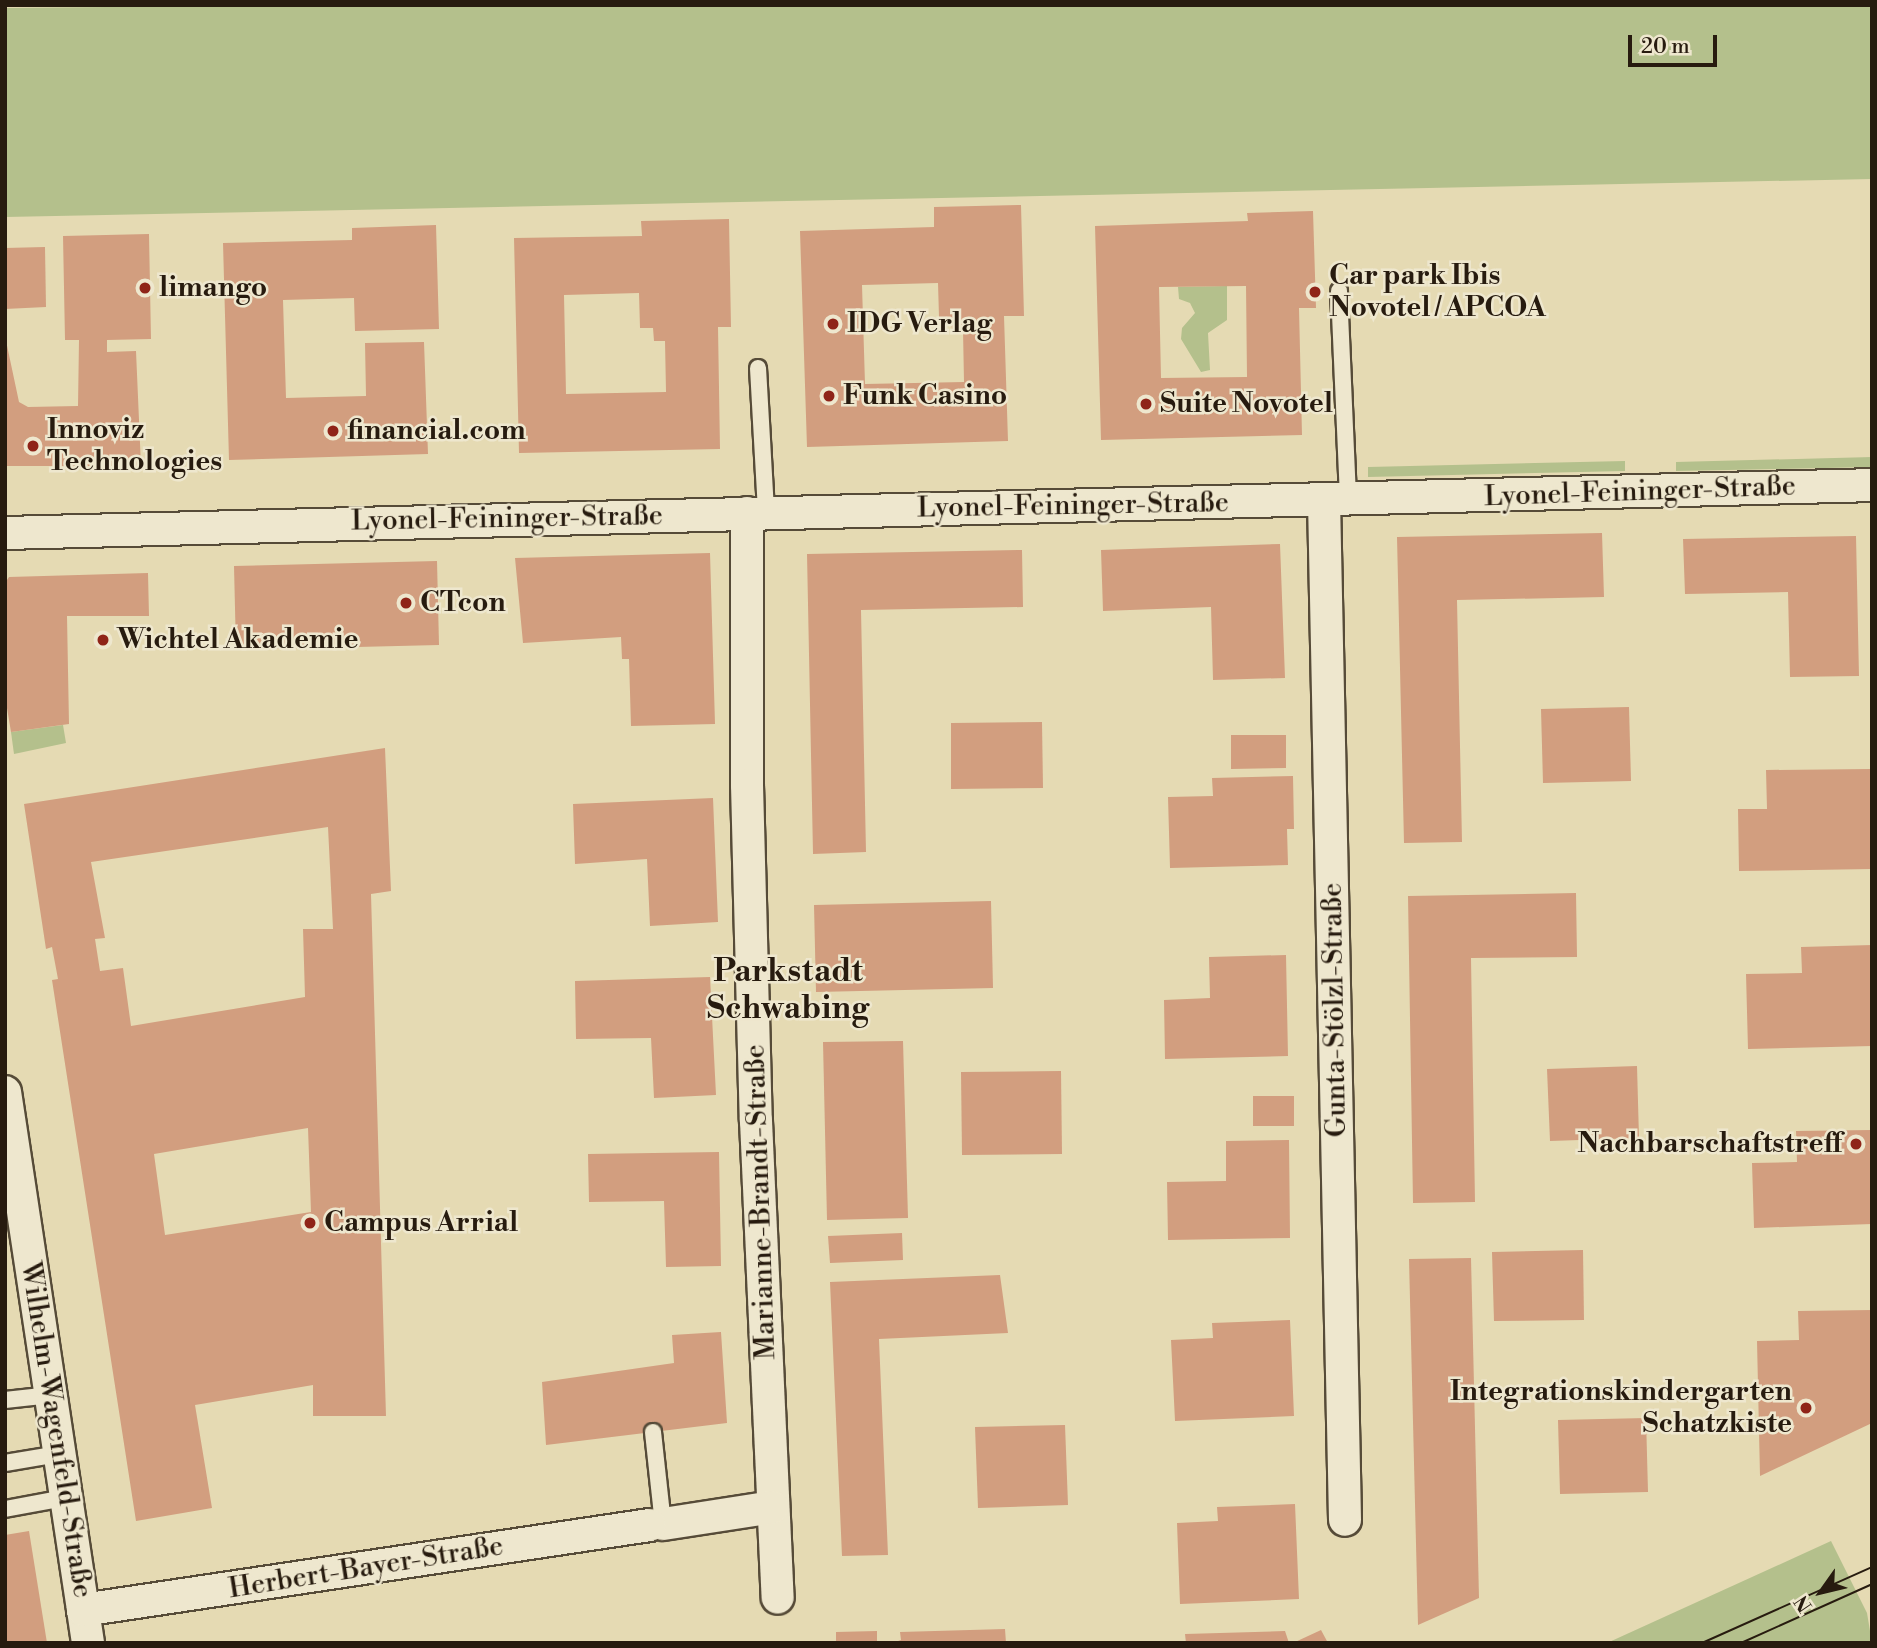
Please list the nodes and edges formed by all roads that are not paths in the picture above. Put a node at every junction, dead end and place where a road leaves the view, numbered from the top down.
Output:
1 (1339, 291) dead end
2 (758, 368) dead end
3 (1872, 485) edge
4 (1336, 500) junction
5 (757, 513) junction
6 (5, 533) edge
7 (5, 1092) edge
8 (51, 1395) junction
9 (5, 1400) edge
10 (653, 1432) dead end
11 (59, 1454) junction
12 (5, 1463) edge
13 (65, 1498) junction
14 (773, 1507) junction
15 (5, 1508) edge
16 (1345, 1520) dead end
17 (657, 1525) junction
18 (778, 1597) dead end
19 (83, 1610) junction
20 (88, 1643) edge

1 - 4 lane
2 - 5 lane
3 - 4 street, Lyonel-Feininger-Straße
4 - 5 street, Lyonel-Feininger-Straße
4 - 16 street, Gunta-Stölzl-Straße
5 - 6 street, Lyonel-Feininger-Straße
5 - 14 street, Marianne-Brandt-Straße
7 - 8 street, Wilhelm-Wagenfeld-Straße
8 - 9 lane
8 - 11 street, Wilhelm-Wagenfeld-Straße
10 - 17 lane
11 - 12 lane
11 - 13 street, Wilhelm-Wagenfeld-Straße
13 - 15 lane
13 - 19 street, Wilhelm-Wagenfeld-Straße
14 - 17 street, Herbert-Bayer-Straße
14 - 18 street, Marianne-Brandt-Straße
17 - 19 street, Herbert-Bayer-Straße
19 - 20 street, Wilhelm-Wagenfeld-Straße

